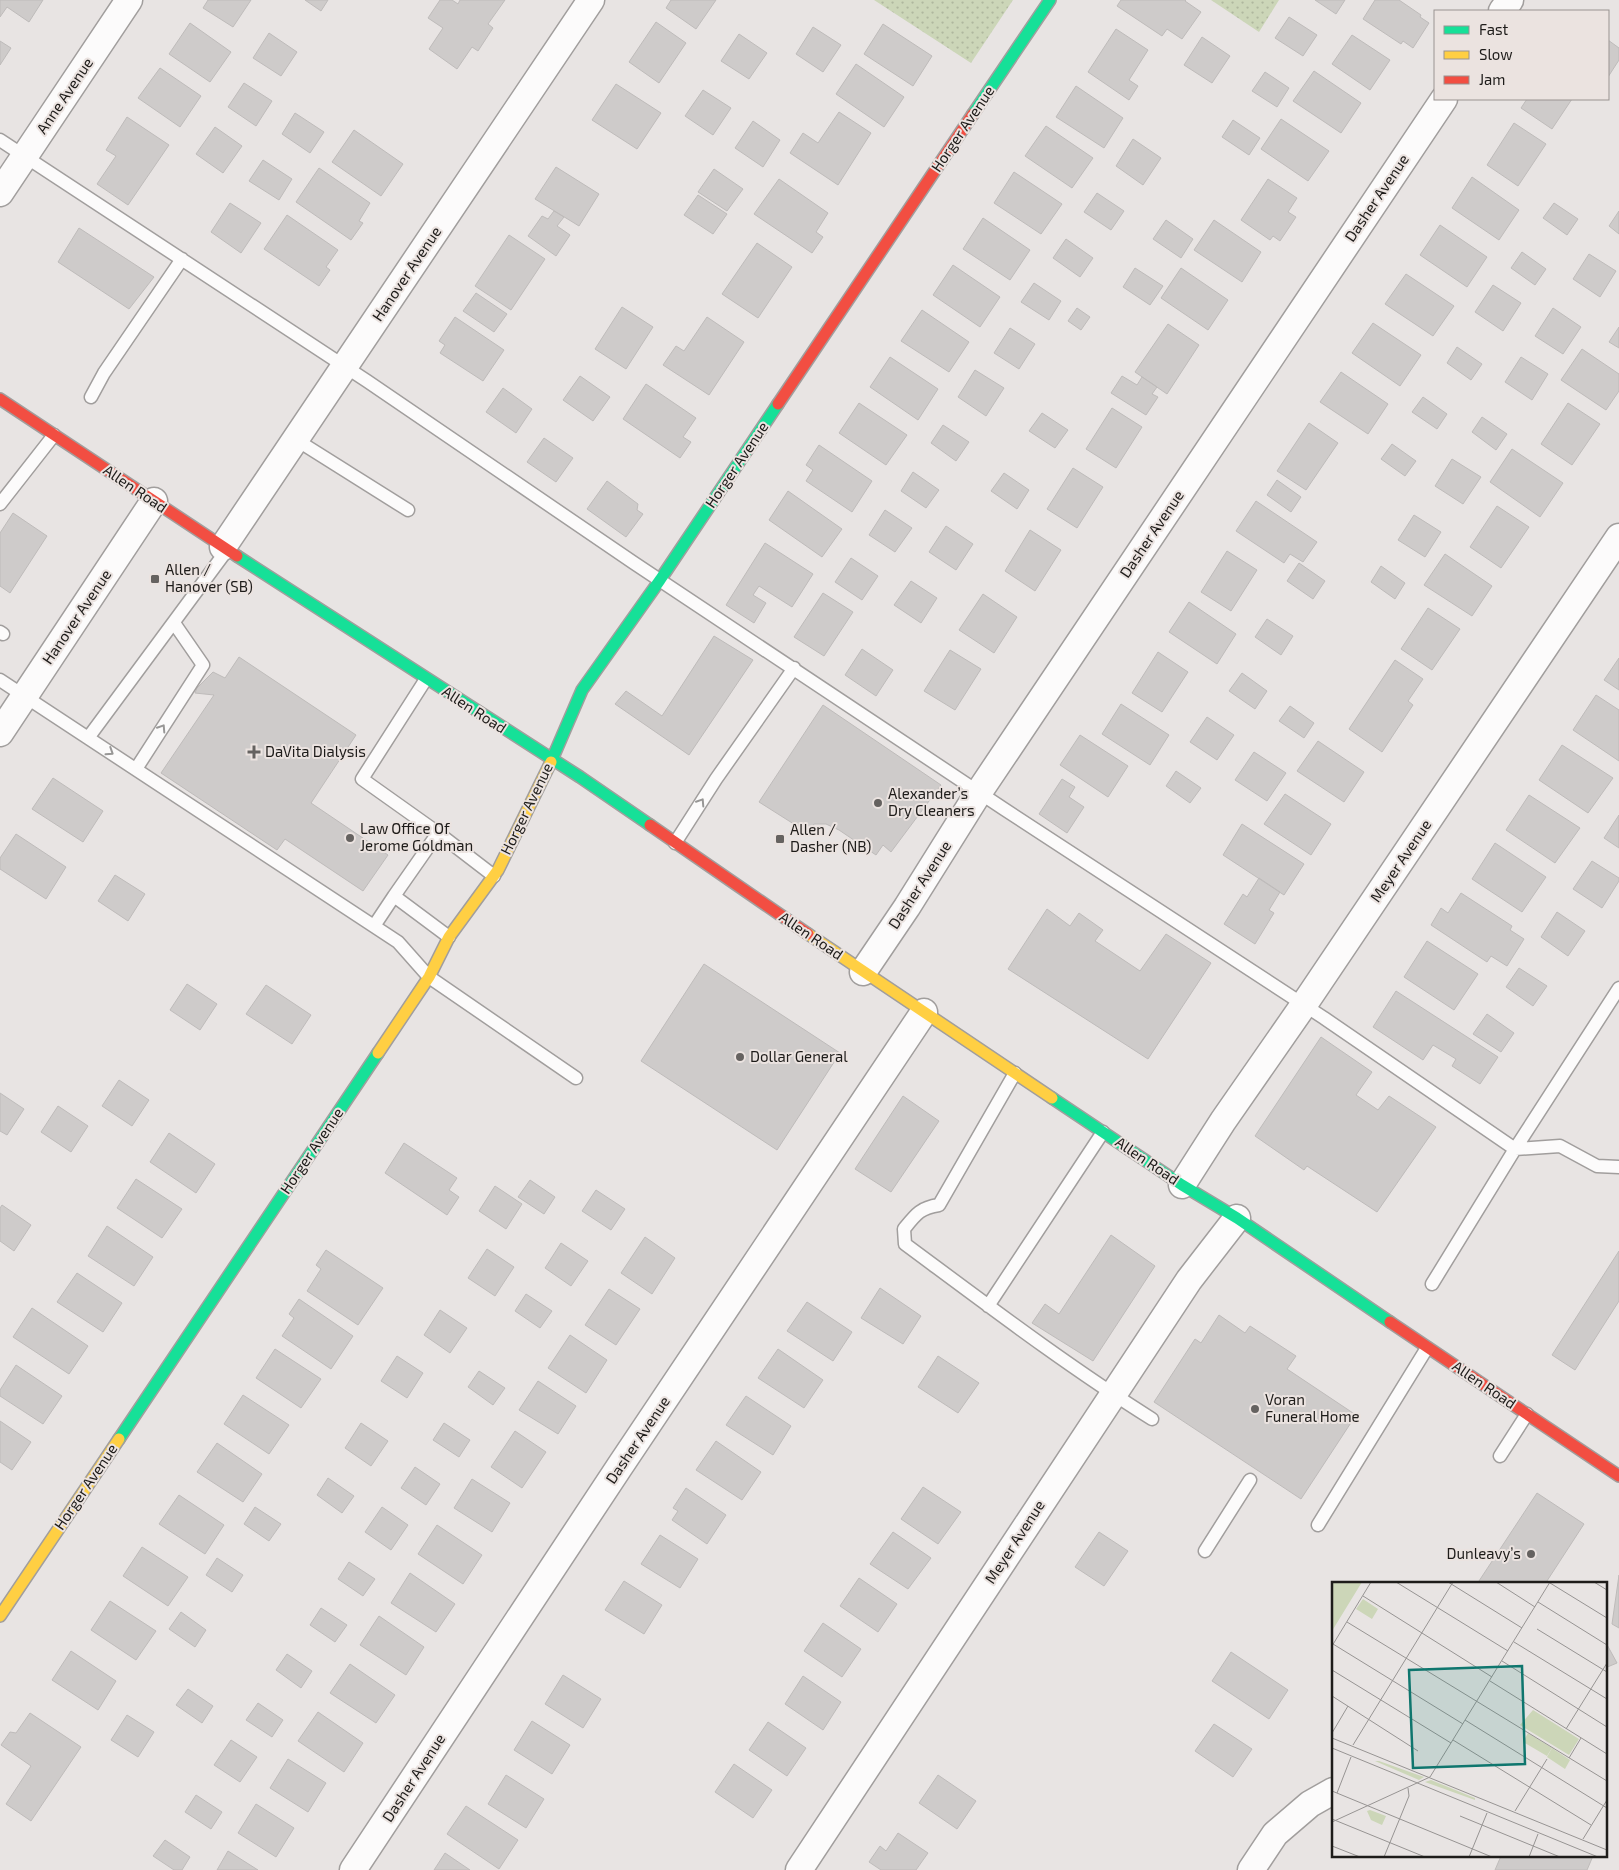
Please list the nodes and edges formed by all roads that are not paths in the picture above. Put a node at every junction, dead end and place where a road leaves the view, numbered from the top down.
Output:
1 (129, 0) edge
2 (591, 0) edge
3 (1050, 0) edge
4 (1443, 100) edge
5 (0, 140) edge
6 (25, 156) junction
7 (0, 193) edge
8 (182, 259) junction
9 (344, 367) junction
10 (91, 397) dead end
11 (0, 399) edge
12 (54, 435) junction
13 (295, 439) junction
14 (154, 501) junction
15 (0, 504) edge
16 (408, 510) dead end
17 (1619, 537) edge
18 (225, 549) junction
19 (660, 580) junction
20 (174, 623) junction
21 (794, 668) junction
22 (426, 678) junction
23 (0, 680) edge
24 (25, 696) junction
25 (0, 732) edge
26 (88, 738) junction
27 (552, 759) junction
28 (136, 769) junction
29 (979, 792) junction
30 (438, 833) junction
31 (675, 843) junction
32 (494, 876) junction
33 (394, 896) junction
34 (374, 926) junction
35 (449, 937) junction
36 (863, 972) junction
37 (429, 977) junction
38 (1619, 988) edge
39 (1304, 1006) junction
40 (924, 1012) junction
41 (1015, 1073) junction
42 (576, 1078) dead end
43 (1103, 1132) junction
44 (1515, 1149) junction
45 (1619, 1167) edge
46 (1182, 1185) junction
47 (1237, 1218) junction
48 (1432, 1284) dead end
49 (988, 1306) junction
50 (1428, 1348) junction
51 (1113, 1394) junction
52 (1527, 1414) junction
53 (1152, 1418) dead end
54 (1500, 1456) dead end
55 (1619, 1476) edge
56 (1250, 1480) dead end
57 (1318, 1524) dead end
58 (1205, 1551) dead end
59 (0, 1616) edge
60 (1332, 1792) edge
61 (353, 1870) edge
62 (799, 1870) edge
63 (1251, 1870) edge

1 - 6 street, Anne Avenue
2 - 9 street, Hanover Avenue
3 - 19 main road, Horger Avenue
4 - 29 street, Dasher Avenue
5 - 6 lane
6 - 7 street, Anne Avenue
6 - 8 lane
8 - 9 lane
8 - 10 lane
9 - 13 street, Hanover Avenue
9 - 19 lane
11 - 12 main road, Allen Road
12 - 14 main road, Allen Road
12 - 15 lane
13 - 16 lane
13 - 18 street, Hanover Avenue
14 - 18 main road, Allen Road
14 - 24 street, Hanover Avenue
17 - 39 street, Meyer Avenue
18 - 20 lane
18 - 22 main road, Allen Road
19 - 21 lane
19 - 27 main road, Horger Avenue
20 - 26 lane
28 -> 20 lane
21 - 29 lane
31 -> 21 lane
22 - 27 main road, Allen Road
22 - 30 lane
23 - 24 lane
24 - 25 street, Hanover Avenue
24 - 26 lane
26 -> 28 lane
27 - 31 main road, Allen Road
27 - 32 main road, Horger Avenue
28 - 34 lane
29 - 36 street, Dasher Avenue
29 - 39 lane
30 - 32 lane
30 - 33 lane
31 - 36 main road, Allen Road
32 - 35 main road, Horger Avenue
33 - 34 lane
33 - 35 lane
34 - 37 lane
35 - 37 main road, Horger Avenue
36 - 40 main road, Allen Road
37 - 42 lane
37 - 59 main road, Horger Avenue
38 - 44 lane
39 - 44 lane
39 - 46 street, Meyer Avenue
40 - 41 main road, Allen Road
40 - 61 street, Dasher Avenue
41 - 43 main road, Allen Road
41 - 49 lane
43 - 46 main road, Allen Road
43 - 49 lane
44 - 45 lane
44 - 48 lane
46 - 47 main road, Allen Road
47 - 50 main road, Allen Road
47 - 51 street, Meyer Avenue
49 - 51 lane
50 - 52 main road, Allen Road
50 - 57 lane
51 - 53 lane
51 - 62 street, Meyer Avenue
52 - 54 lane
52 - 55 main road, Allen Road
56 - 58 lane
60 - 63 street

